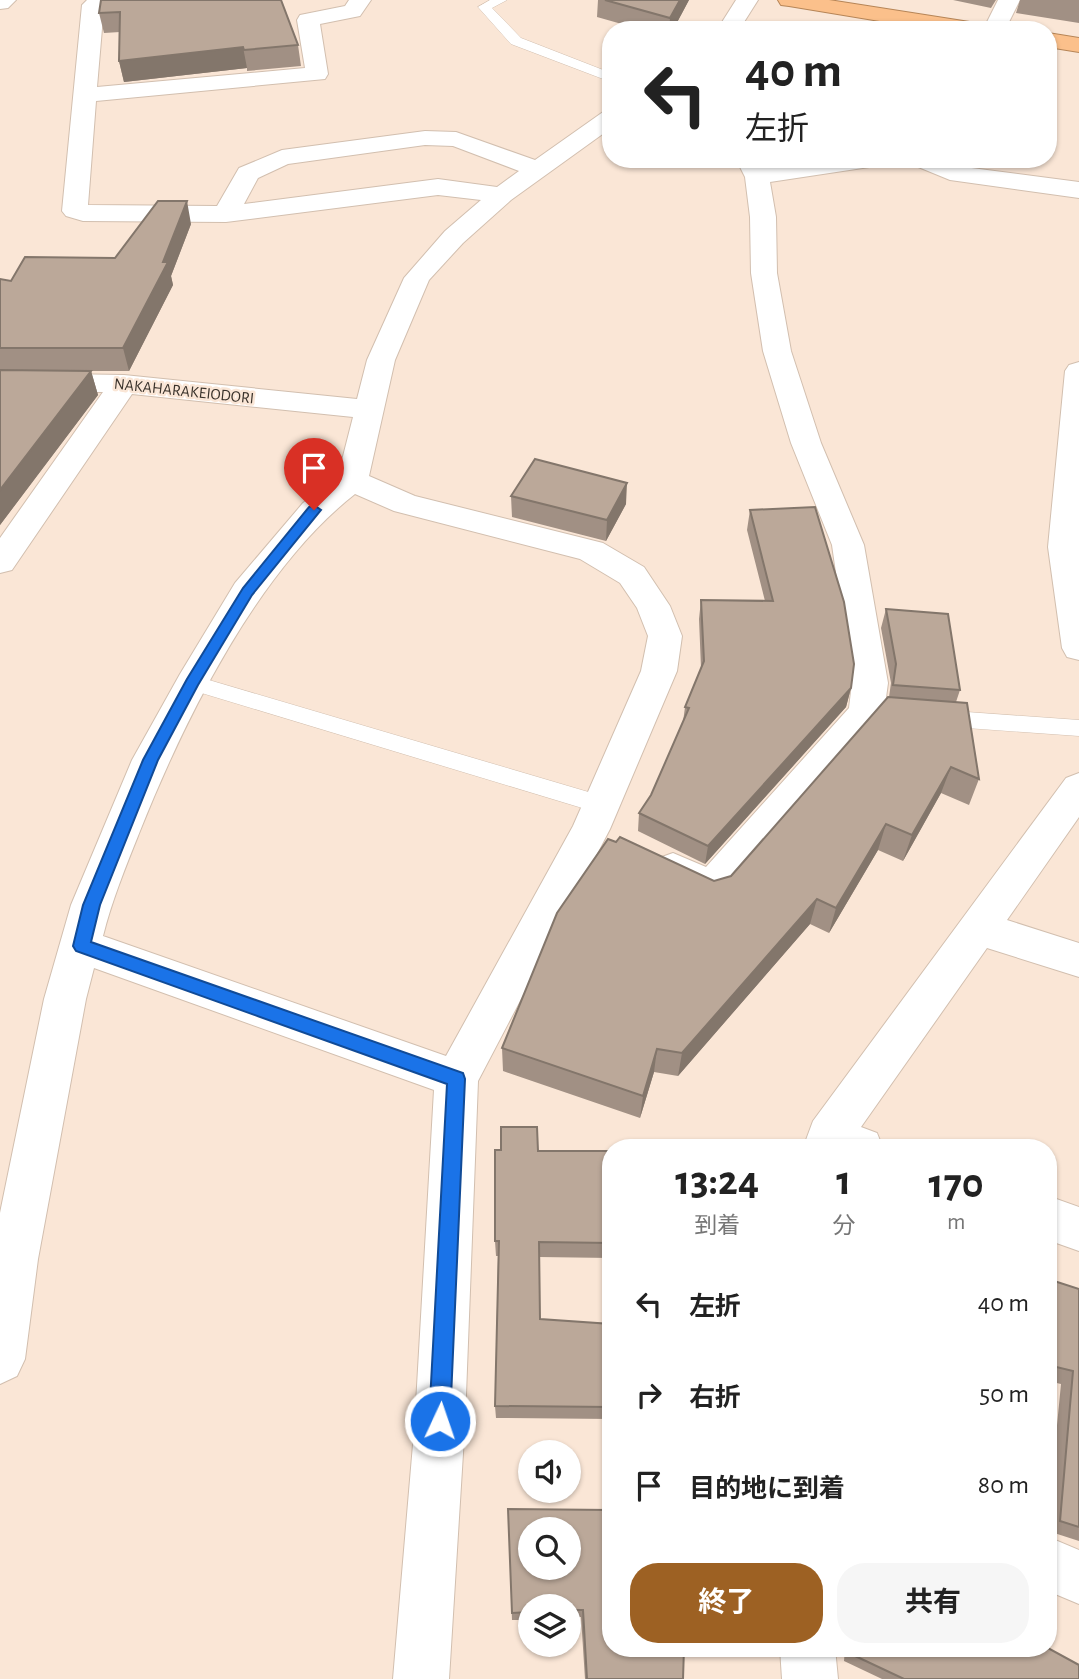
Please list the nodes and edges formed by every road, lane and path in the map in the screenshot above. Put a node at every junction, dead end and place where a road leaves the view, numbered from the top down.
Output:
1 (5, 0) edge
2 (360, 0) edge
3 (502, 0) edge
4 (747, 0) edge
5 (789, 0) edge
6 (1009, 0) edge
7 (0, 3) edge
8 (93, 5) dead end
9 (734, 21) edge
10 (920, 21) edge
11 (998, 21) edge
12 (1057, 41) edge
13 (1079, 45) edge
14 (602, 74) edge
15 (87, 95) junction
16 (602, 123) edge
17 (752, 168) edge
18 (939, 168) edge
19 (537, 169) junction
20 (1079, 190) edge
21 (502, 195) junction
22 (226, 214) junction
23 (1079, 370) edge
24 (0, 382) edge
25 (124, 384) junction
26 (368, 409) junction
27 (352, 481) junction
28 (0, 562) edge
29 (1079, 648) edge
30 (192, 683) junction
31 (919, 716) edge
32 (1079, 729) edge
33 (1079, 788) edge
34 (602, 825) junction
35 (651, 858) edge
36 (980, 929) junction
37 (82, 946) junction
38 (1079, 960) edge
39 (456, 1079) junction
40 (842, 1139) edge
41 (1057, 1221) edge
42 (1079, 1229) edge
43 (0, 1359) edge
44 (1057, 1568) edge
45 (1079, 1577) edge
46 (808, 1657) edge
47 (421, 1679) edge
48 (810, 1679) edge

1 - 7 street
2 - 15 street
3 - 14 lane
4 - 9 street
5 - 10 highway
6 - 11 street
8 - 15 street
12 - 13 highway
15 - 22 street
16 - 19 street
17 - 35 street
18 - 20 street
19 - 21 street
19 - 22 street
21 - 22 street
21 - 26 street
23 - 29 street
24 - 25 street, NAKAHARAKEIODORI
25 - 26 street, NAKAHARAKEIODORI
25 - 28 street
26 - 27 street
27 - 30 street
27 - 34 street
30 - 34 lane
30 - 37 street
31 - 32 lane
33 - 36 street
34 - 39 street
36 - 38 street
36 - 40 street
37 - 39 street
37 - 43 street
39 - 47 street
41 - 42 street
44 - 45 street
46 - 48 street

